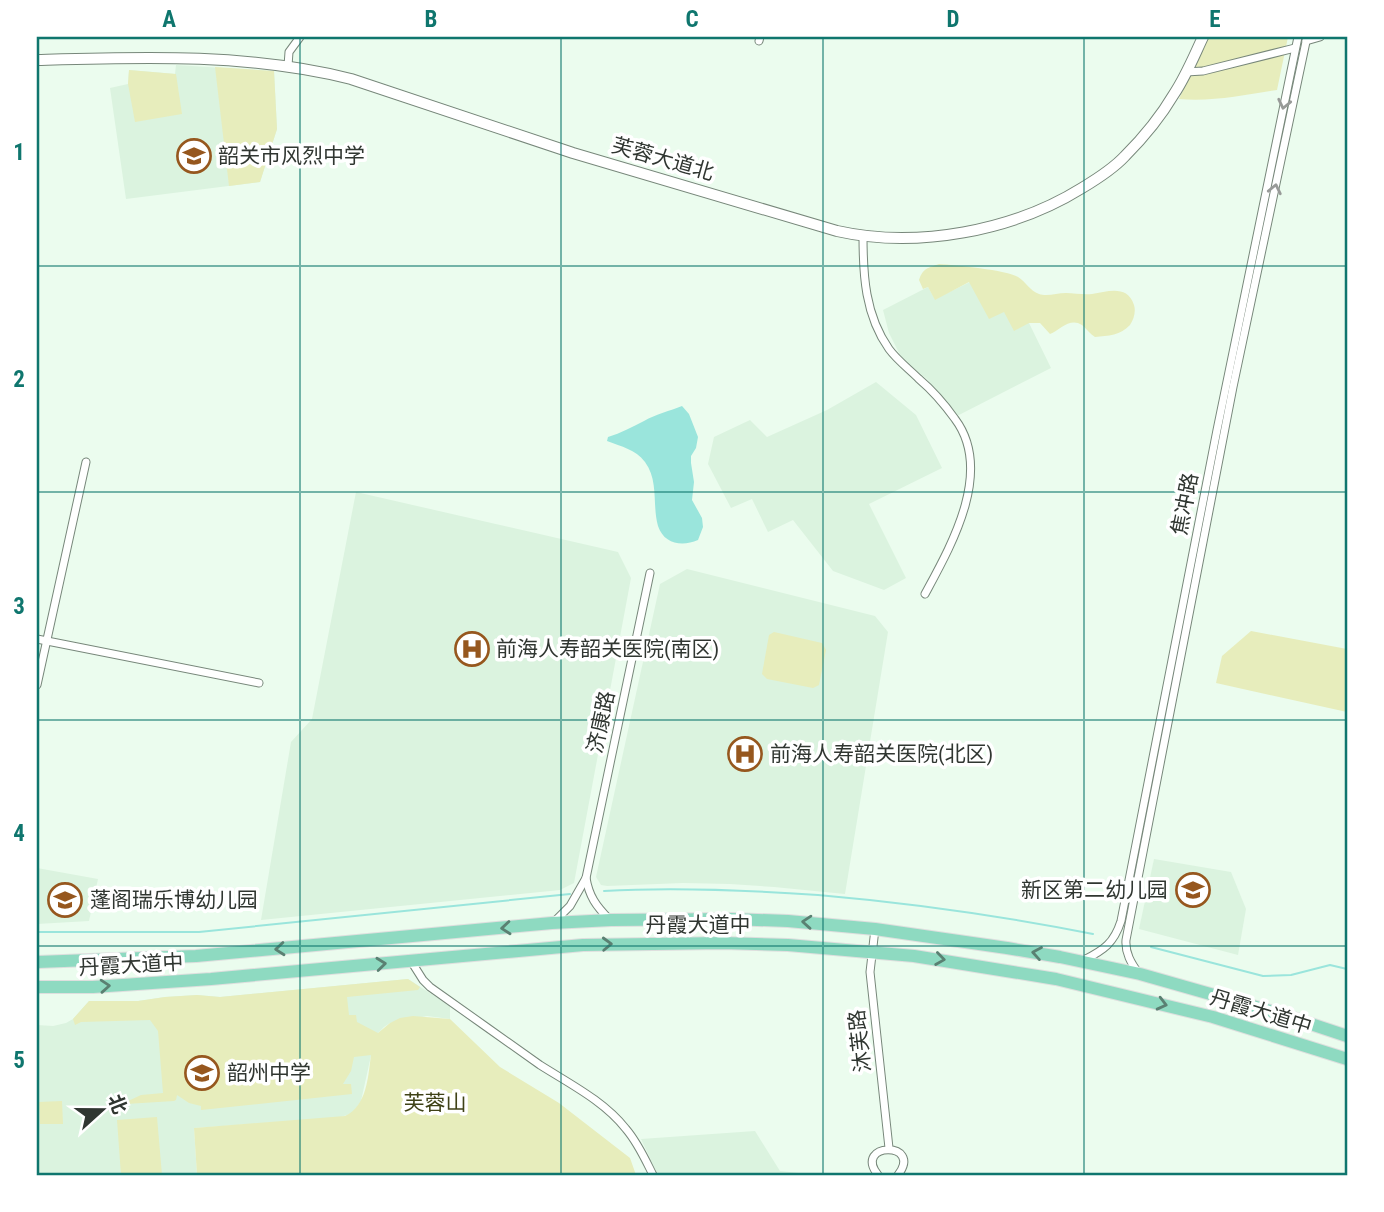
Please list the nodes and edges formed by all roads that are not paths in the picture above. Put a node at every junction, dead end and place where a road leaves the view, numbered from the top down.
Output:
1 (300, 37) edge
2 (1203, 37) edge
3 (1298, 37) edge
4 (1320, 37) edge
5 (1307, 39) edge
6 (1295, 48) junction
7 (37, 60) edge
8 (288, 66) junction
9 (1186, 72) junction
10 (863, 236) junction
11 (86, 462) dead end
12 (650, 573) dead end
13 (925, 594) dead end
14 (37, 639) edge
15 (46, 641) junction
16 (259, 683) dead end
17 (37, 685) edge
18 (586, 878) junction
19 (611, 920) junction
20 (552, 923) junction
21 (875, 929) junction
22 (872, 952) junction
23 (411, 961) junction
24 (1081, 961) junction
25 (37, 962) edge
26 (1140, 974) junction
27 (37, 987) edge
28 (1347, 1035) edge
29 (1347, 1059) edge
30 (888, 1149) junction
31 (653, 1175) edge
32 (876, 1175) edge
33 (898, 1175) edge

1 - 8 street
2 - 9 main road, 芙蓉大道北
3 - 6 street, 焦冲路
4 - 5 street
26 -> 5 street, 焦冲路
6 - 9 street
6 -> 24 street, 焦冲路
7 - 8 main road, 芙蓉大道北
8 - 10 main road, 芙蓉大道北
9 - 10 main road, 芙蓉大道北
10 - 13 street
11 - 15 street
12 - 18 street, 济康路
14 - 15 street
15 - 16 street
15 - 17 street
18 - 19 street
18 - 20 street, 济康路
19 - 20 main road, 丹霞大道中
21 -> 19 main road, 丹霞大道中
20 -> 25 main road, 丹霞大道中
21 - 22 street, 沐芙路
24 -> 21 main road, 丹霞大道中
23 -> 22 main road, 丹霞大道中
22 -> 29 main road, 丹霞大道中
22 - 30 street, 沐芙路
27 -> 23 main road, 丹霞大道中
23 - 31 street
24 - 26 main road, 丹霞大道中
26 - 28 main road, 丹霞大道中
30 - 32 street
30 - 33 street

